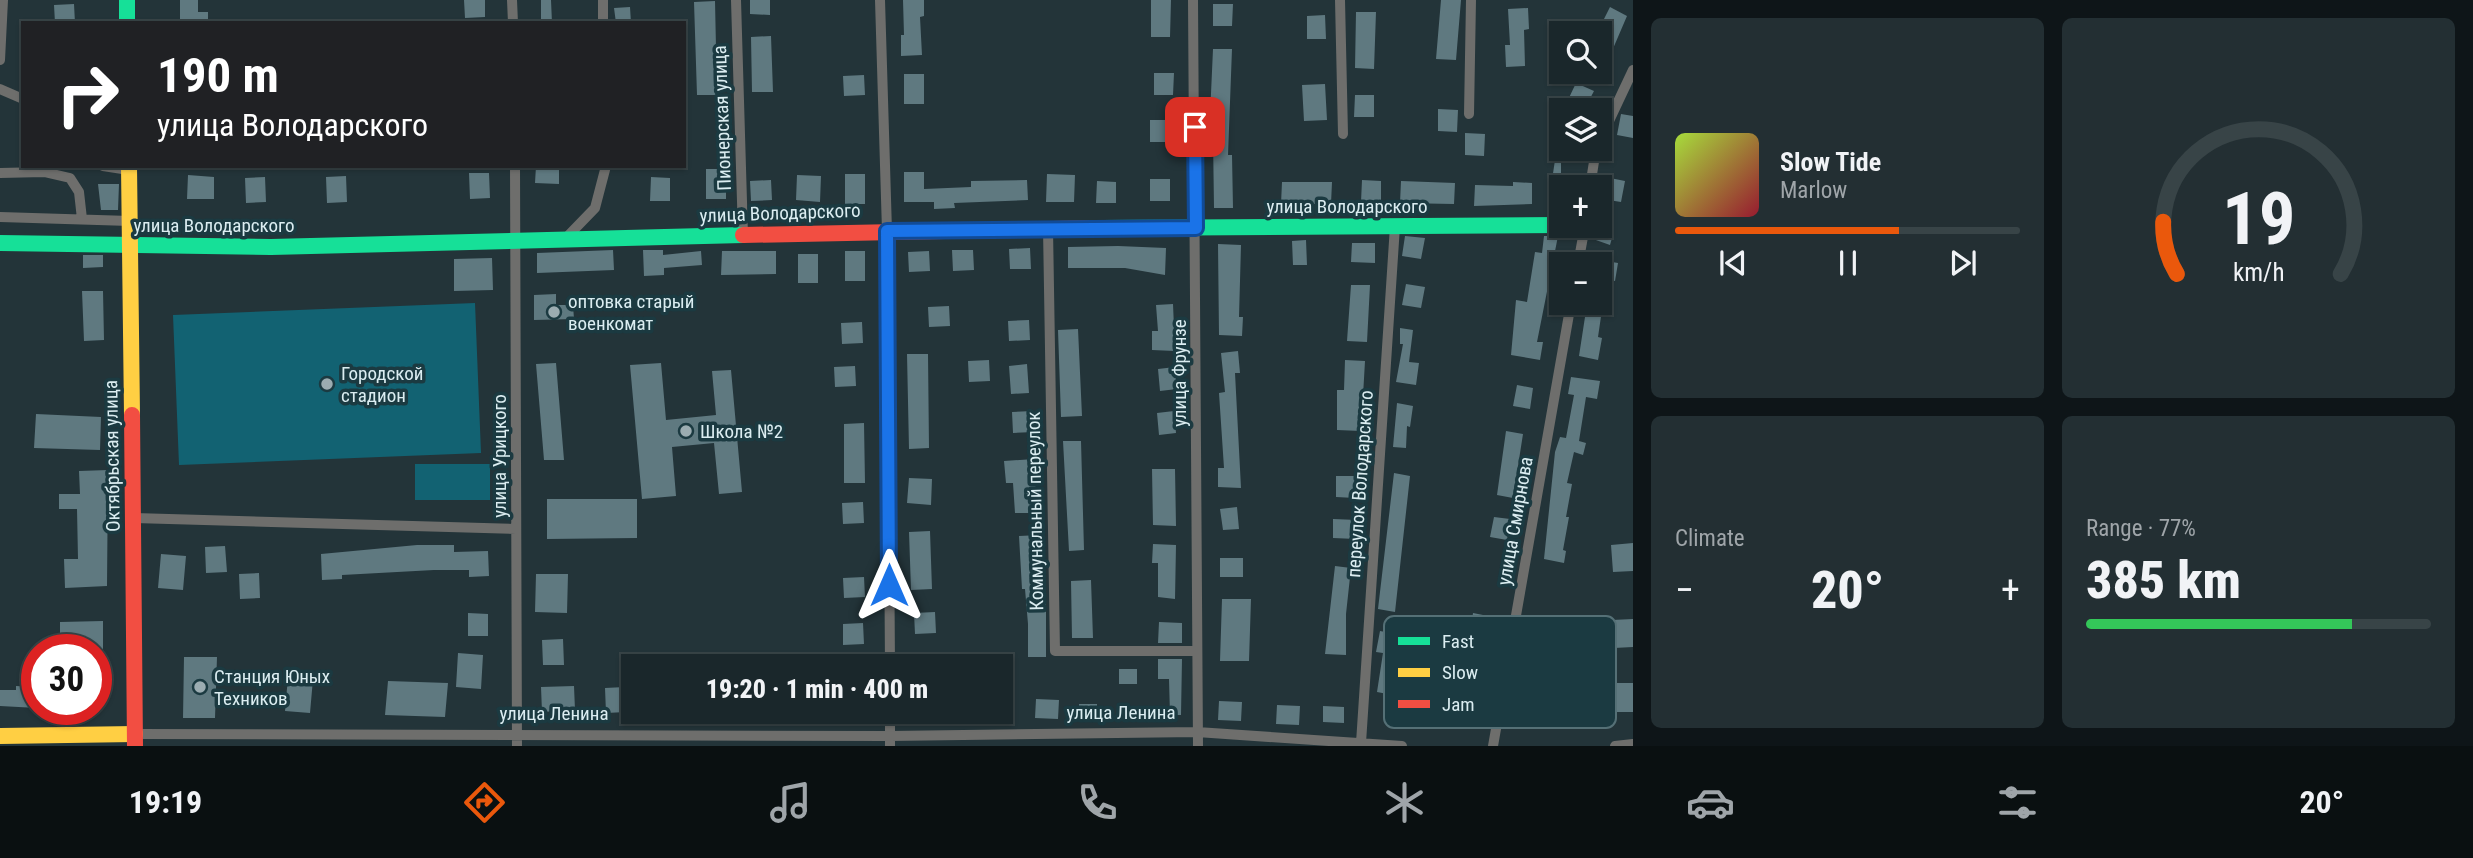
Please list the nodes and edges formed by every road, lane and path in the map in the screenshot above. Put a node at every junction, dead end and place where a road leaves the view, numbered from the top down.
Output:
1 (3, 0) edge
2 (127, 0) edge
3 (512, 0) edge
4 (603, 0) edge
5 (736, 0) edge
6 (880, 0) edge
7 (1193, 0) edge
8 (1340, 0) edge
9 (1471, 0) edge
10 (127, 21) edge
11 (513, 21) edge
12 (603, 21) edge
13 (0, 60) edge
14 (1633, 70) edge
15 (0, 89) edge
16 (21, 98) edge
17 (1469, 114) dead end
18 (1612, 115) edge
19 (1343, 134) dead end
20 (129, 168) edge
21 (515, 168) edge
22 (605, 168) edge
23 (0, 173) edge
24 (0, 217) edge
25 (82, 219) junction
26 (130, 221) junction
27 (1549, 225) edge
28 (1395, 226) junction
29 (1048, 228) junction
30 (1196, 228) junction
31 (887, 231) junction
32 (743, 235) junction
33 (564, 240) junction
34 (516, 241) junction
35 (0, 243) edge
36 (130, 245) junction
37 (1569, 315) edge
38 (134, 518) junction
39 (516, 529) junction
40 (1516, 616) edge
41 (1197, 651) junction
42 (890, 654) edge
43 (1496, 728) edge
44 (1198, 732) junction
45 (518, 733) junction
46 (1036, 733) junction
47 (0, 736) edge
48 (135, 740) edge
49 (890, 741) edge
50 (1361, 743) junction
51 (1633, 744) edge
52 (517, 746) edge
53 (1040, 746) edge
54 (1198, 746) edge
55 (1402, 746) edge
56 (1493, 746) edge
57 (1615, 746) edge

1 - 13 street
2 - 10 street
3 - 11 street
4 - 12 street
5 - 32 street, Пионерская улица
6 - 31 street
7 - 30 street, улица Фрунзе
8 - 19 street
9 - 17 street
14 - 18 street
15 - 16 street
20 - 26 street, Октябрьская улица
21 - 34 street, улица Урицкого
22 - 33 street
23 - 25 street
24 - 25 street
25 - 26 street
26 - 36 street, Октябрьская улица
27 - 28 street, улица Володарского
28 - 30 street, улица Володарского
28 - 50 street, переулок Володарского
29 - 30 street, улица Володарского
29 - 31 street, улица Володарского
29 - 41 street, Коммунальный переулок
30 - 41 street, улица Фрунзе
31 - 32 street, улица Володарского
31 - 42 street
32 - 33 street, улица Володарского
33 - 34 street, улица Володарского
34 - 36 street, улица Володарского
34 - 39 street, улица Урицкого
35 - 36 street, улица Володарского
36 - 38 street, Октябрьская улица
37 - 40 street, улица Смирнова
38 - 39 street
38 - 48 street, Октябрьская улица
39 - 45 street, улица Урицкого
41 - 44 street, улица Фрунзе
43 - 56 street, улица Смирнова
44 - 46 street, улица Ленина
44 - 50 street, улица Ленина
44 - 54 street, улица Фрунзе
45 - 48 street, улица Ленина
45 - 49 street, улица Ленина
45 - 52 street, улица Урицкого
46 - 49 street, улица Ленина
46 - 53 street
47 - 48 street, улица Ленина
50 - 55 street, улица Ленина
51 - 57 street

